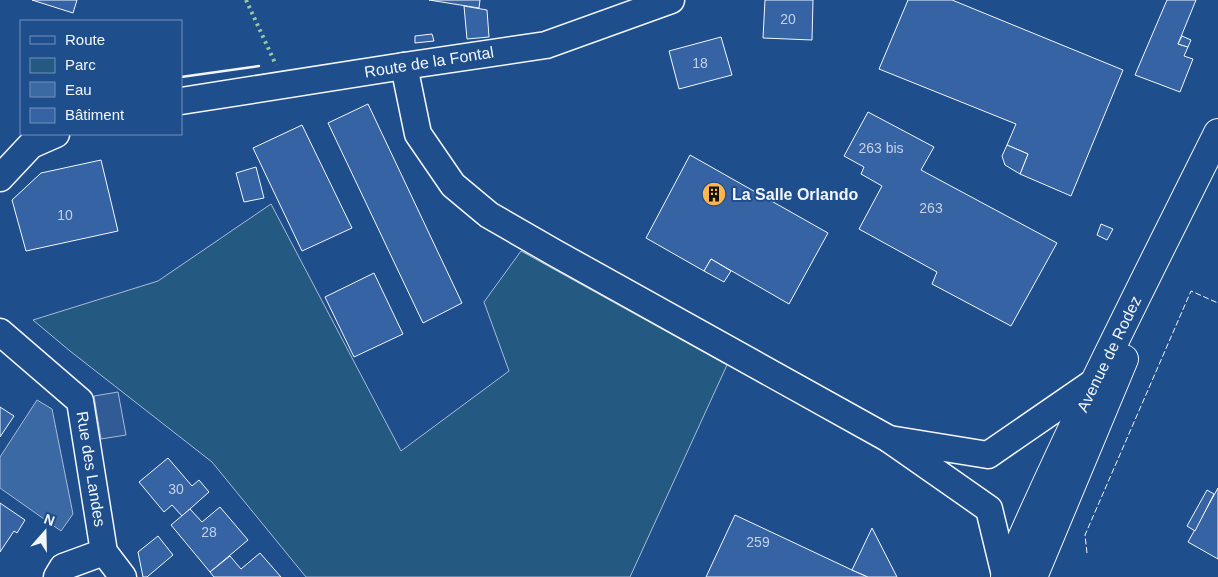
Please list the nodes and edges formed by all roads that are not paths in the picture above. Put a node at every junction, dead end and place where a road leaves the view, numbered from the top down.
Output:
1 (671, 0) edge
2 (404, 66) junction
3 (182, 102) edge
4 (1218, 134) edge
5 (54, 135) edge
6 (0, 178) edge
7 (0, 332) edge
8 (1094, 382) junction
9 (889, 439) junction
10 (104, 552) junction
11 (1005, 576) edge
12 (57, 577) edge
13 (123, 577) edge
14 (1034, 577) edge

1 - 2 street, Route de la Fontal
2 - 3 street, Route de la Fontal
2 - 9 street
4 - 8 main road, Avenue de Rodez
4 - 14 main road, Avenue de Rodez
5 - 6 street
7 - 10 street, Rue des Landes
8 - 9 street
8 - 11 main road, Avenue de Rodez
9 - 11 street
10 - 12 street
10 - 13 street, Rue des Landes

